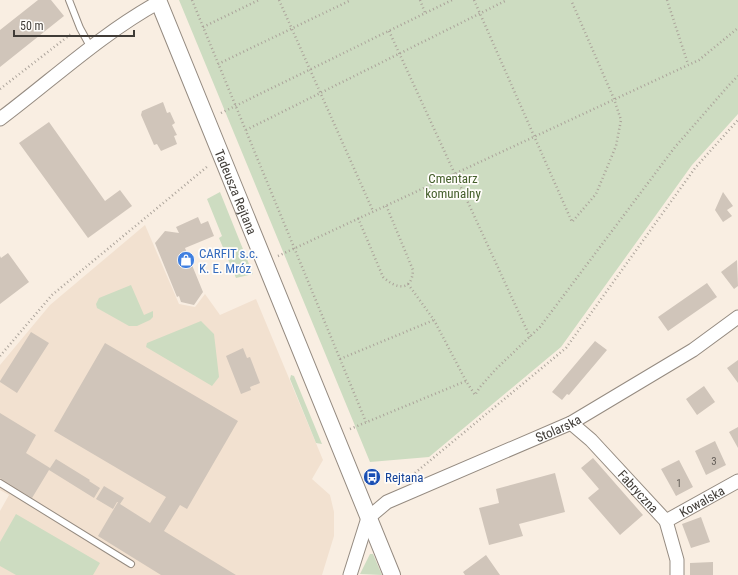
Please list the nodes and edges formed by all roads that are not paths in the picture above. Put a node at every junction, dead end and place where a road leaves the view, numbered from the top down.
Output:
1 (69, 0) edge
2 (158, 1) edge
3 (91, 48) junction
4 (0, 120) edge
5 (738, 317) edge
6 (571, 423) junction
7 (738, 481) edge
8 (0, 483) edge
9 (368, 518) junction
10 (666, 521) junction
11 (131, 564) dead end
12 (350, 575) edge
13 (392, 575) edge
14 (676, 575) edge

1 - 3 lane
2 - 3 street
2 - 9 street, Tadeusza Rejtana
3 - 4 street
5 - 6 street, Stolarska
6 - 9 street, Stolarska
6 - 10 street, Fabryczna
7 - 10 street, Kowalska
8 - 11 lane
9 - 12 street
9 - 13 street, Tadeusza Rejtana
10 - 14 street, Fabryczna

